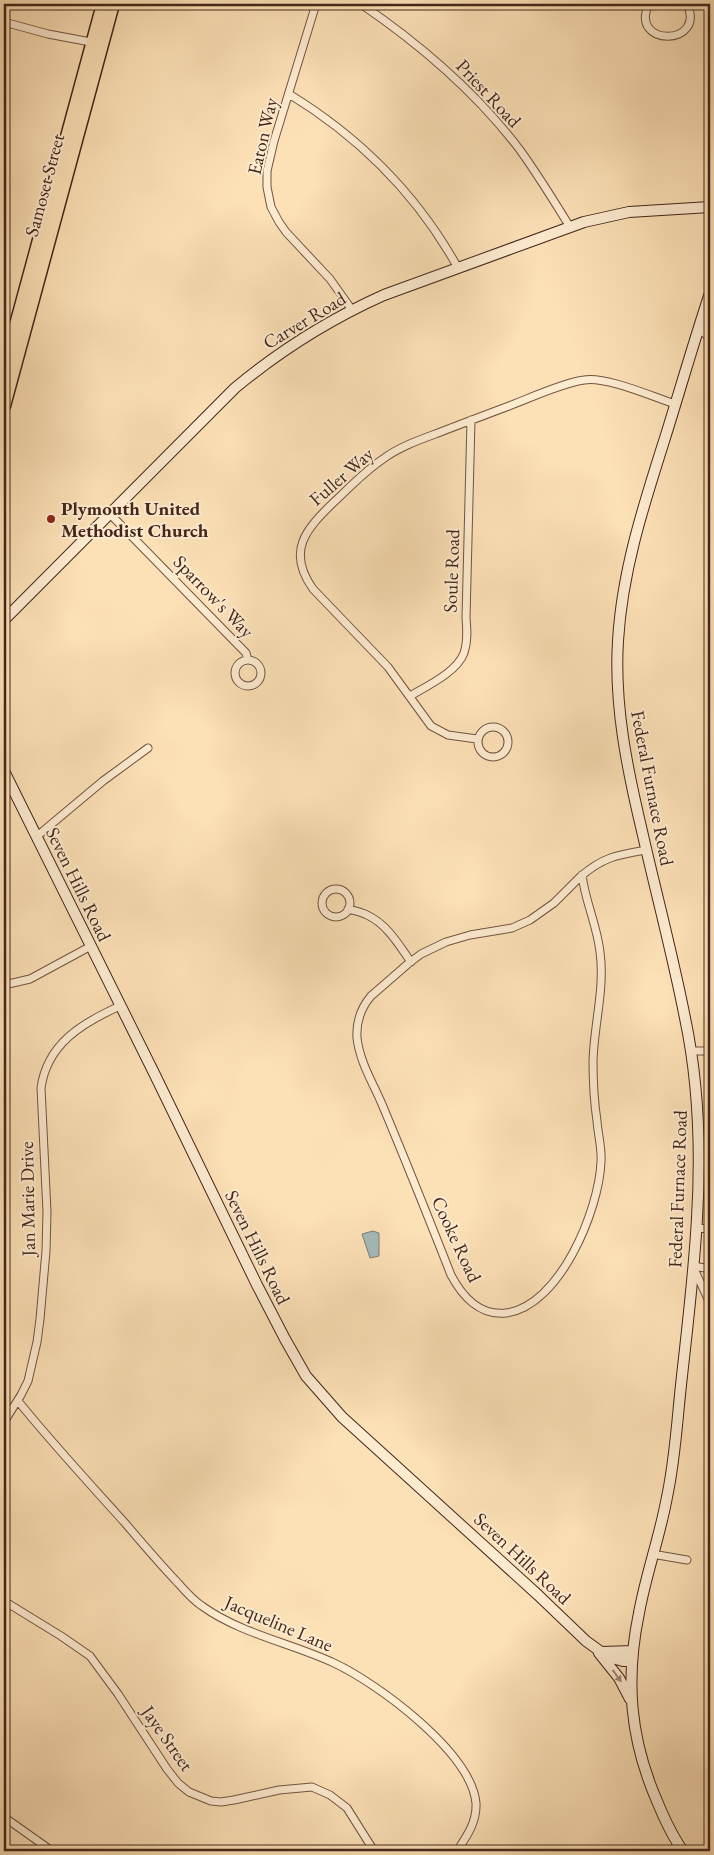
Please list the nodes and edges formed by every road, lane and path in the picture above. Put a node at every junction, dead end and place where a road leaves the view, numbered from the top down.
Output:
1 (103, 4) edge
2 (113, 4) edge
3 (316, 4) edge
4 (361, 4) edge
5 (649, 4) edge
6 (687, 4) edge
7 (4, 22) edge
8 (97, 44) junction
9 (289, 94) junction
10 (710, 208) edge
11 (570, 227) junction
12 (458, 268) junction
13 (710, 293) edge
14 (352, 310) junction
15 (698, 328) junction
16 (710, 338) edge
17 (4, 369) edge
18 (675, 404) junction
19 (4, 406) edge
20 (471, 420) junction
21 (110, 514) junction
22 (4, 620) edge
23 (248, 660) dead end
24 (410, 696) junction
25 (478, 739) junction
26 (148, 748) dead end
27 (4, 771) edge
28 (36, 837) junction
29 (646, 850) junction
30 (582, 875) junction
31 (348, 909) junction
32 (91, 946) junction
33 (411, 962) junction
34 (4, 985) edge
35 (120, 1006) junction
36 (691, 1051) junction
37 (710, 1051) edge
38 (696, 1228) junction
39 (710, 1228) edge
40 (692, 1266) junction
41 (710, 1271) edge
42 (710, 1303) edge
43 (18, 1401) junction
44 (4, 1422) edge
45 (652, 1554) junction
46 (687, 1560) dead end
47 (4, 1600) edge
48 (633, 1651) junction
49 (599, 1652) junction
50 (632, 1662) junction
51 (632, 1702) junction
52 (4, 1818) edge
53 (678, 1849) edge
54 (52, 1851) edge
55 (374, 1851) edge
56 (457, 1851) edge

1 - 8 highway, Samoset Street
2 - 8 highway, Samoset Street
3 - 9 street, Eaton Way
4 - 11 street, Priest Road
5 - 6 street
7 - 8 street
8 - 17 highway, Samoset Street
8 - 19 highway, Samoset Street
9 - 12 street
9 - 14 street, Eaton Way
10 - 11 street, Carver Road
11 - 12 street, Carver Road
12 - 14 street, Carver Road
13 - 15 street, Federal Furnace Road
14 - 21 street, Carver Road
15 - 16 street
15 - 18 street, Federal Furnace Road
18 - 20 street, Fuller Way
18 - 29 street, Federal Furnace Road
20 - 24 street, Soule Road
20 - 24 street, Fuller Way
21 - 22 street, Carver Road
21 - 23 street, Sparrow's Way
24 - 25 street, Fuller Way
25 - 25 street
26 - 28 street
27 - 28 street, Seven Hills Road
28 - 32 street, Seven Hills Road
29 - 30 street, Cooke Road
29 - 36 street, Federal Furnace Road
30 - 33 street, Cooke Road
30 - 33 street, Cooke Road
31 - 31 street
31 - 33 street
32 - 34 street
32 - 35 street, Seven Hills Road
35 - 43 street, Jan Marie Drive
35 - 49 street, Seven Hills Road
36 - 37 street
36 - 38 street, Federal Furnace Road
38 - 39 street
38 - 40 street, Federal Furnace Road
40 - 41 street
40 - 42 street
40 - 45 street, Federal Furnace Road
43 - 44 street, Jan Marie Drive
43 - 56 street, Jacqueline Lane
45 - 46 street
45 - 48 street, Federal Furnace Road
47 - 55 street, Jaye Street
48 - 49 street
48 - 50 street, Federal Furnace Road
49 - 50 street, Seven Hills Road
49 -> 51 street
50 - 51 street, Federal Furnace Road
51 - 53 street, Federal Furnace Road
52 - 54 street

